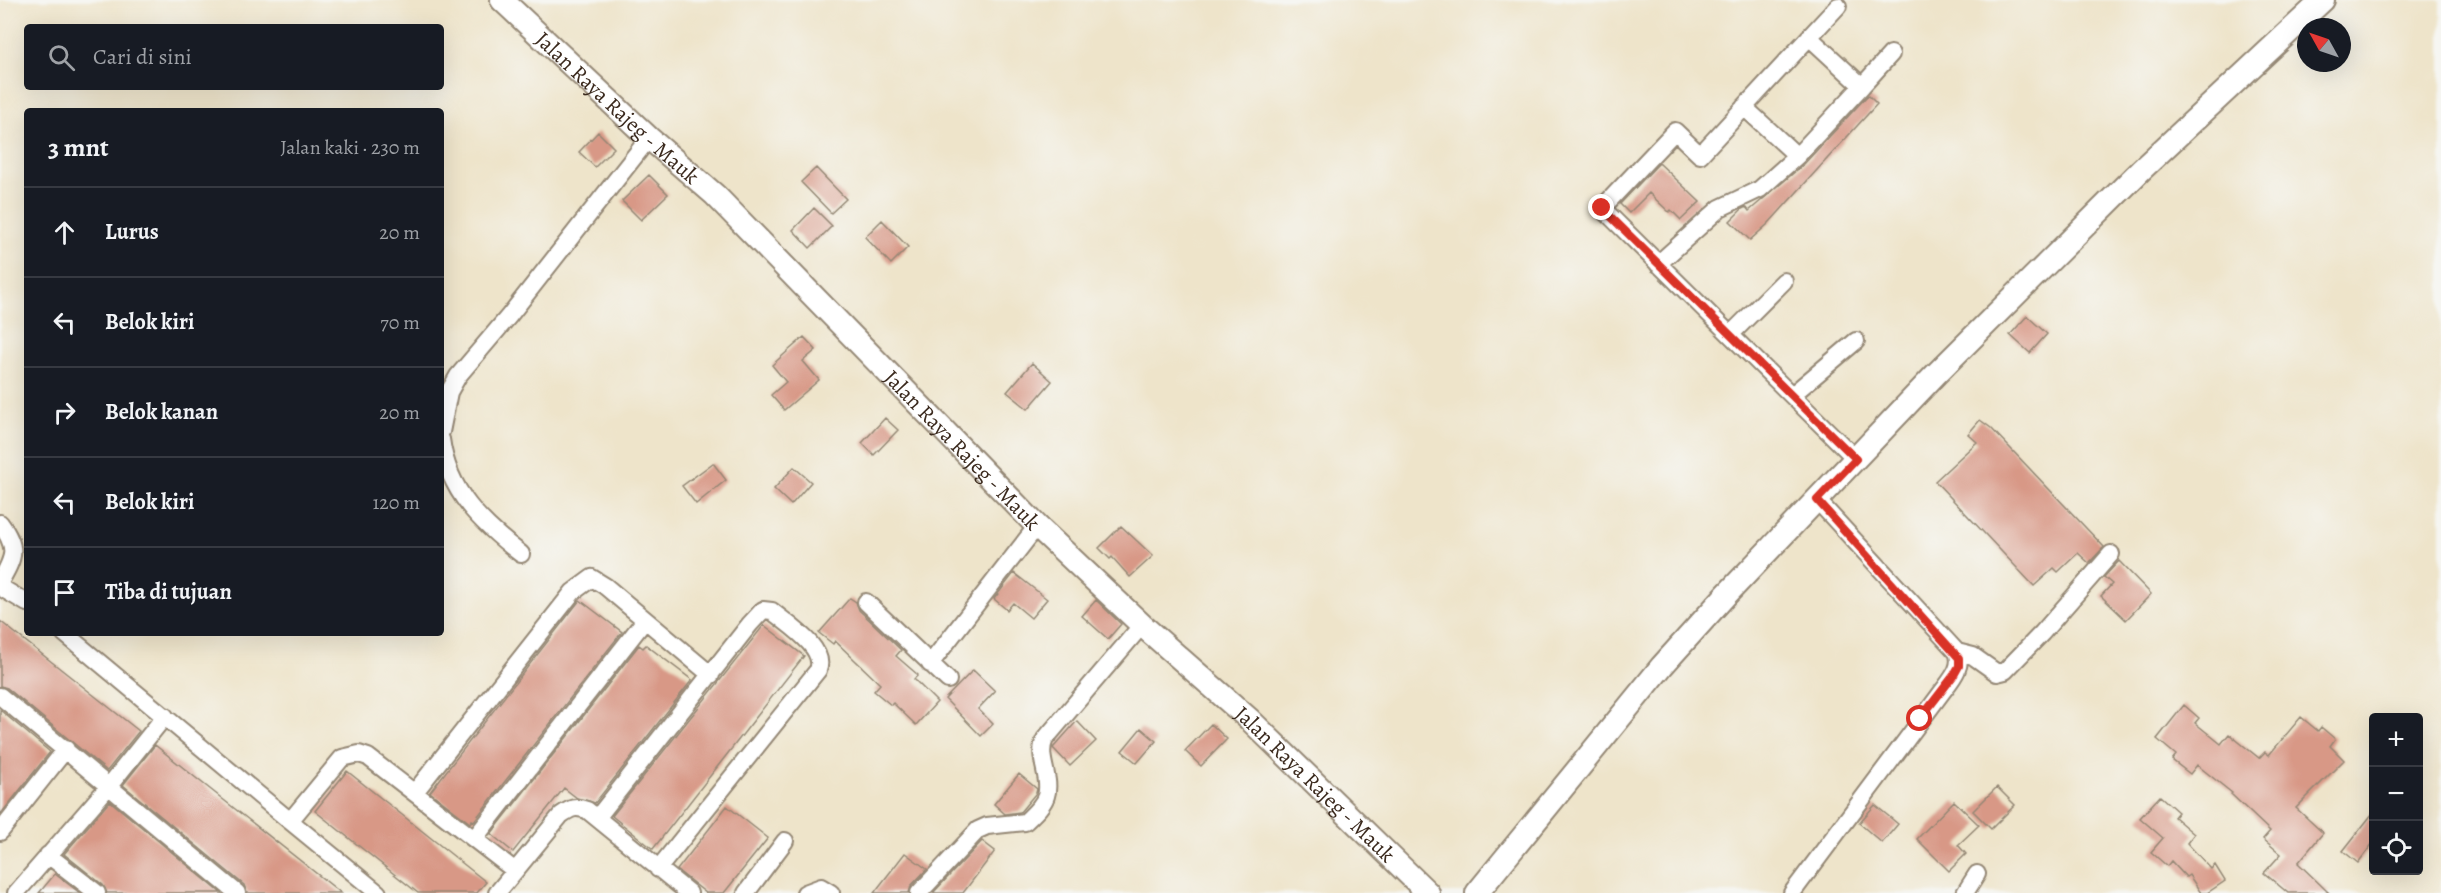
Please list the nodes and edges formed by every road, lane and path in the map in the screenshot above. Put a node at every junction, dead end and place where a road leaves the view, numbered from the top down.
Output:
1 (502, 0) edge
2 (2323, 0) edge
3 (1838, 6) dead end
4 (1809, 37) junction
5 (1891, 54) dead end
6 (1862, 86) junction
7 (1744, 107) junction
8 (650, 138) junction
9 (1797, 156) junction
10 (1658, 264) junction
11 (1784, 281) dead end
12 (1731, 334) junction
13 (1856, 341) dead end
14 (1792, 394) junction
15 (444, 417) edge
16 (444, 459) edge
17 (1856, 459) junction
18 (1817, 500) junction
19 (0, 523) edge
20 (1037, 526) junction
21 (522, 554) dead end
22 (2111, 554) dead end
23 (0, 582) edge
24 (0, 587) edge
25 (24, 601) edge
26 (866, 602) dead end
27 (645, 620) junction
28 (1142, 625) junction
29 (68, 636) edge
30 (1957, 652) junction
31 (930, 664) junction
32 (711, 675) junction
33 (948, 680) dead end
34 (2, 701) edge
35 (165, 716) junction
36 (66, 749) junction
37 (109, 786) junction
38 (415, 792) junction
39 (597, 818) junction
40 (290, 821) junction
41 (0, 832) edge
42 (474, 839) junction
43 (785, 841) dead end
44 (48, 855) junction
45 (514, 870) junction
46 (658, 870) junction
47 (1977, 874) dead end
48 (16, 893) edge
49 (97, 893) edge
50 (237, 893) edge
51 (378, 893) edge
52 (497, 893) edge
53 (689, 893) edge
54 (746, 893) edge
55 (806, 893) edge
56 (831, 893) edge
57 (919, 893) edge
58 (1428, 893) edge
59 (1477, 893) edge
60 (1792, 893) edge
61 (1965, 893) edge

1 - 8 main road, Jalan Raya Rajeg - Mauk
2 - 17 main road
3 - 4 street
4 - 6 street
4 - 7 street
5 - 6 street
6 - 9 street
7 - 9 street
7 - 10 street
8 - 15 street
8 - 20 main road, Jalan Raya Rajeg - Mauk
9 - 10 street
10 - 12 street
11 - 12 street
12 - 14 street
13 - 14 street
14 - 17 street
16 - 21 street
17 - 18 main road
18 - 30 street
18 - 59 main road
19 - 23 street
20 - 28 main road, Jalan Raya Rajeg - Mauk
20 - 31 street
22 - 30 street
24 - 25 street
26 - 31 street
27 - 32 street
27 - 38 street
27 - 42 street
28 - 57 street
28 - 58 main road, Jalan Raya Rajeg - Mauk
29 - 35 street
30 - 60 street
31 - 33 street
32 - 39 street
32 - 46 street
34 - 36 street
35 - 37 street
35 - 40 street
36 - 37 street
36 - 41 street
37 - 44 street
37 - 50 street
38 - 40 street
38 - 42 street
39 - 45 street
39 - 46 street
40 - 51 street
42 - 45 street
43 - 54 street
44 - 48 street
44 - 49 street
45 - 52 street
46 - 53 street
47 - 61 street
55 - 56 street

